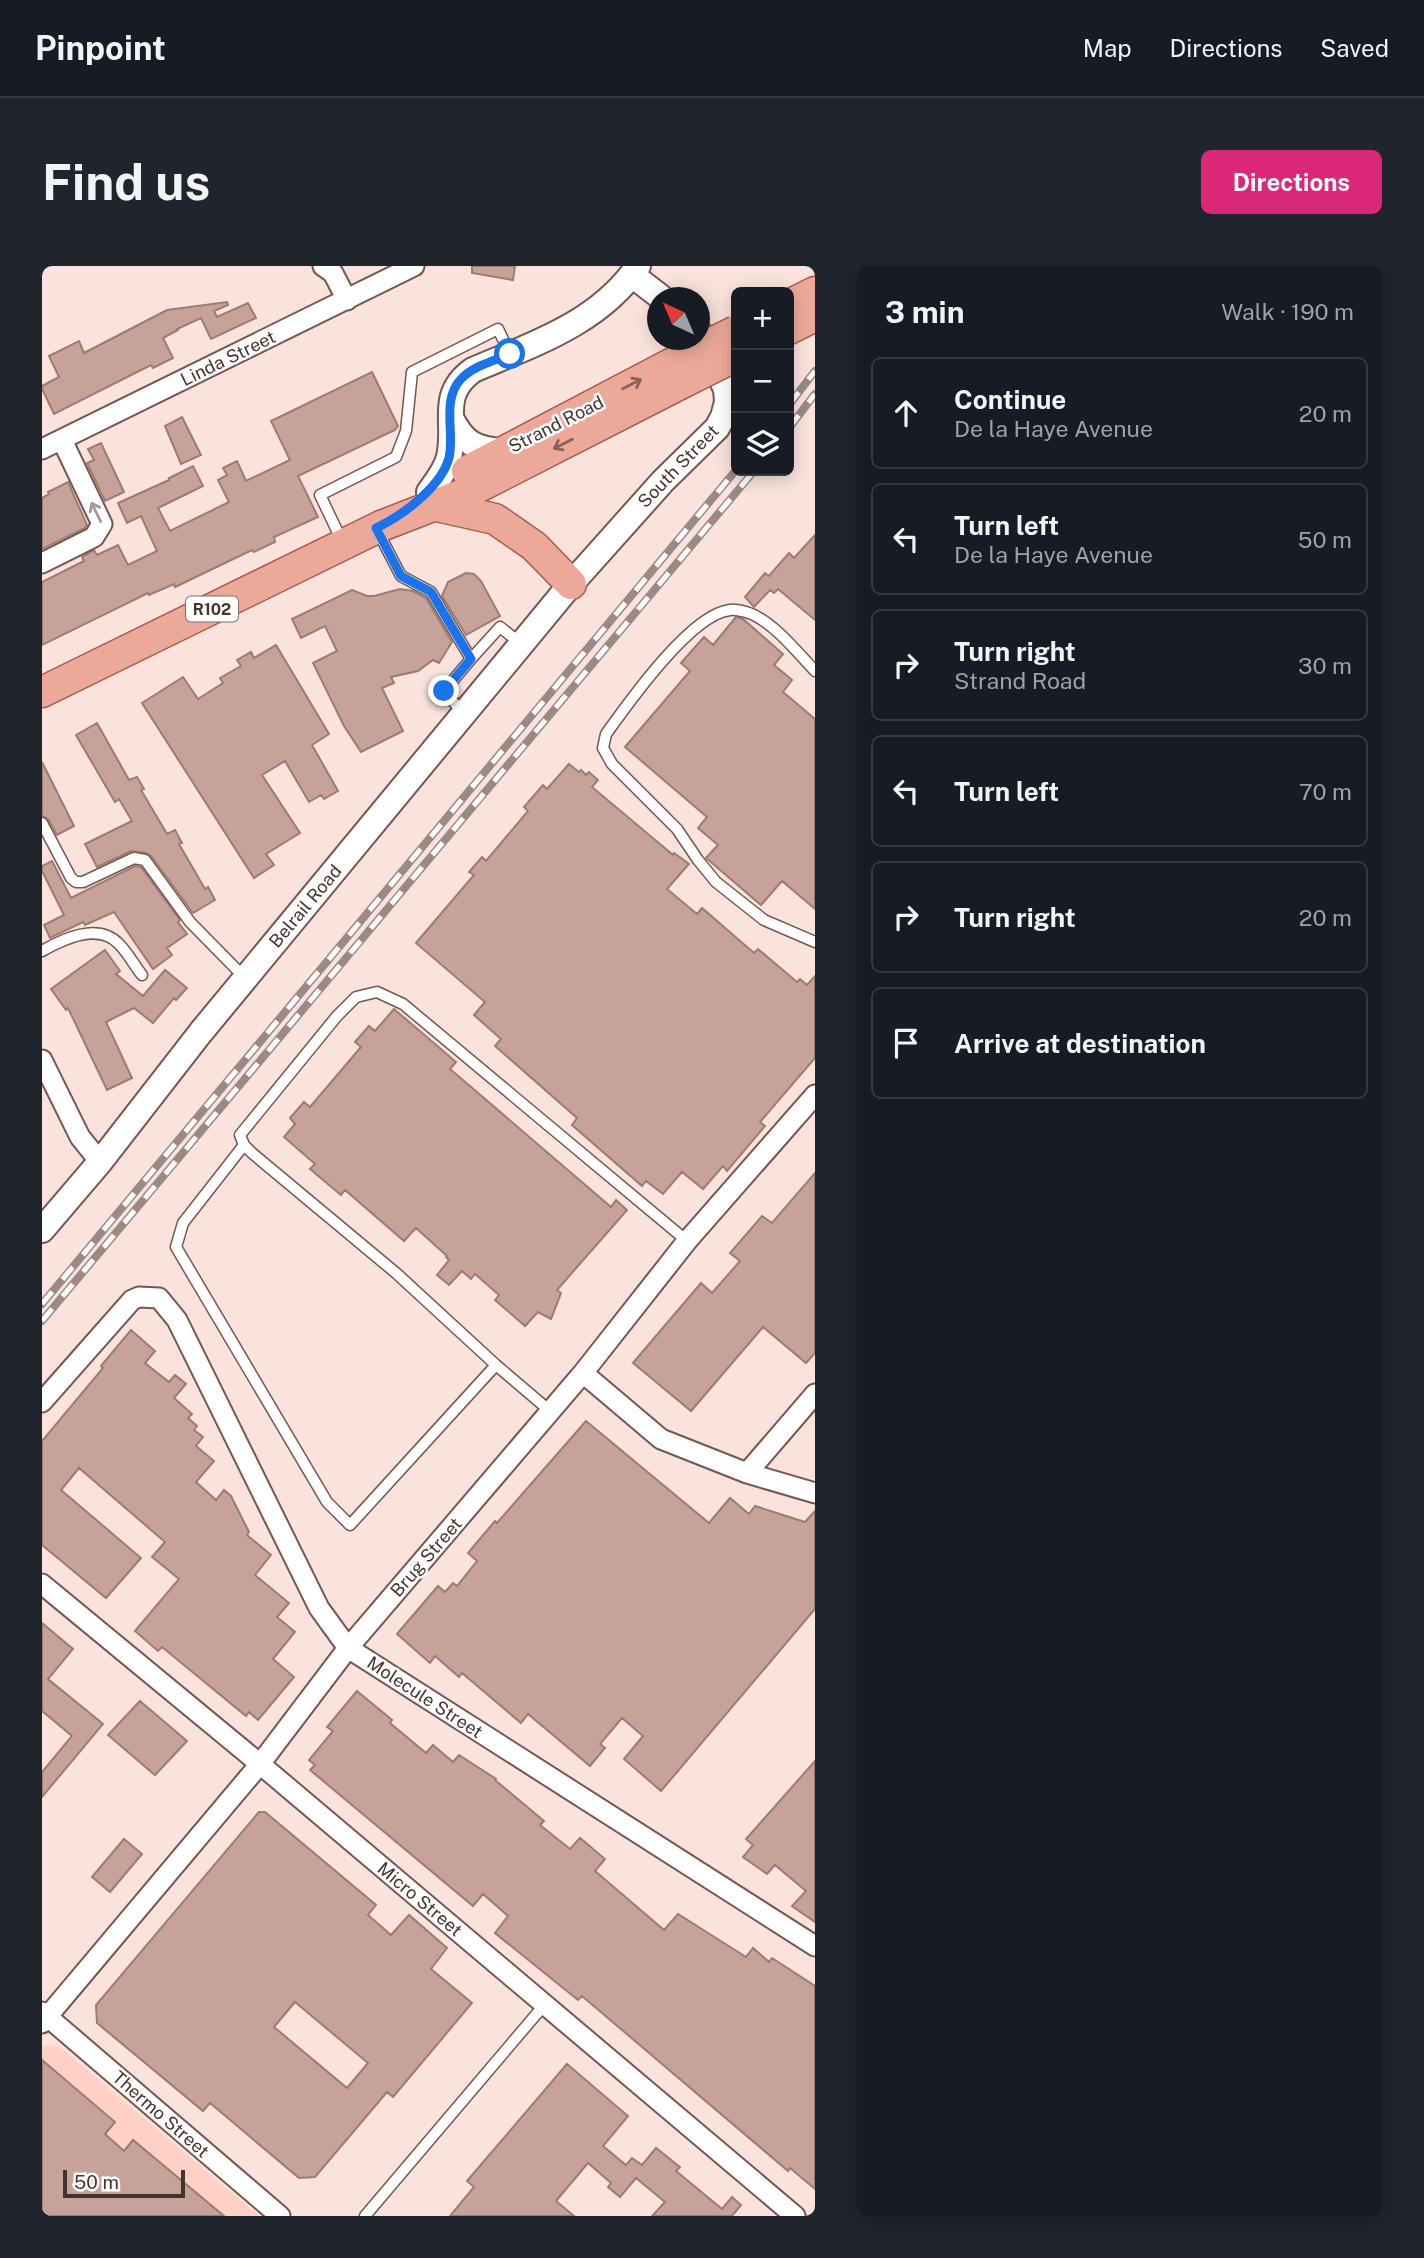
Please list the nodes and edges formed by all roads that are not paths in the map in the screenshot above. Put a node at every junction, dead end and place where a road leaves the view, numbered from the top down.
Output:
1 (323, 266) edge
2 (414, 266) edge
3 (635, 271) edge
4 (651, 287) edge
5 (815, 292) edge
6 (347, 300) junction
7 (794, 302) edge
8 (815, 316) edge
9 (794, 327) edge
10 (731, 335) edge
11 (708, 350) edge
12 (510, 354) junction
13 (731, 357) edge
14 (685, 369) junction
15 (451, 418) junction
16 (62, 440) junction
17 (42, 449) edge
18 (514, 457) junction
19 (433, 499) junction
20 (379, 527) junction
21 (344, 544) junction
22 (534, 547) junction
23 (42, 563) edge
24 (571, 584) junction
25 (522, 644) junction
26 (471, 659) junction
27 (815, 671) edge
28 (42, 692) edge
29 (464, 715) junction
30 (42, 823) edge
31 (815, 942) edge
32 (42, 951) edge
33 (142, 975) dead end
34 (245, 979) junction
35 (42, 1060) edge
36 (815, 1095) edge
37 (244, 1145) junction
38 (100, 1163) junction
39 (42, 1230) edge
40 (687, 1241) junction
41 (496, 1364) junction
42 (583, 1373) junction
43 (815, 1394) edge
44 (42, 1402) edge
45 (550, 1411) junction
46 (747, 1473) junction
47 (815, 1493) edge
48 (42, 1584) edge
49 (348, 1648) junction
50 (260, 1763) junction
51 (815, 1946) edge
52 (545, 2004) junction
53 (44, 2018) edge
54 (280, 2216) edge
55 (365, 2216) edge
56 (795, 2216) edge

1 - 6 street
2 - 6 street, Linda Street
3 - 4 street
3 - 12 street
5 - 7 main road
6 - 16 street, Linda Street
8 - 9 main road
10 - 14 main road, Strand Road / R102, bridge
11 - 24 street, South Street
12 - 15 street
12 - 21 lane
13 - 14 main road, Strand Road / R102, bridge
14 - 18 main road, Strand Road / R102
15 - 18 street
15 - 19 street
16 - 17 street, Linda Street
23 -> 16 street
18 - 19 main road, Strand Road / R102
18 - 22 main road
19 - 20 main road, Strand Road / R102
19 - 22 main road
20 - 21 main road, Strand Road / R102
20 - 26 lane
21 - 28 main road, Strand Road / R102
22 - 24 main road
24 - 25 street, Belrail Road
25 - 26 lane
25 - 29 street, Belrail Road
26 - 29 lane
27 - 31 lane
29 - 34 street, Belrail Road
30 - 34 lane
32 - 33 lane
34 - 38 street, Belrail Road
35 - 38 street
36 - 40 street, Brug Street
37 - 40 lane
37 - 41 lane
37 - 41 lane
38 - 39 street, Belrail Road
40 - 42 street, Brug Street
41 - 45 lane
42 - 45 street, Brug Street
42 - 46 street
43 - 46 street
44 - 49 street, Molecule Street
45 - 49 street, Brug Street
46 - 47 street
48 - 50 street, Micro Street
49 - 50 street, Brug Street
49 - 51 street, Molecule Street
50 - 52 street, Micro Street
50 - 53 street, Brug Street
52 - 55 lane
52 - 56 street, Micro Street
53 - 54 street, Thermo Street

